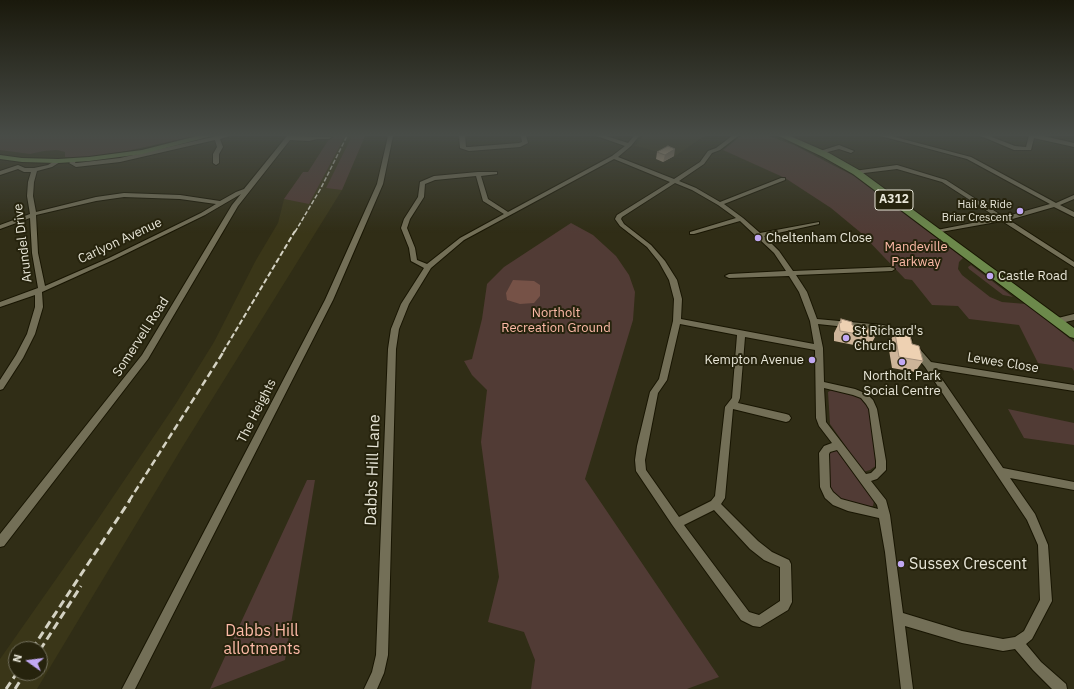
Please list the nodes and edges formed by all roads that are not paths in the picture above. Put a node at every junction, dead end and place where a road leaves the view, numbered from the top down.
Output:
1 (11, 168) edge
2 (23, 168) edge
3 (41, 168) edge
4 (264, 168) edge
5 (384, 168) edge
6 (593, 168) edge
7 (642, 168) edge
8 (694, 168) edge
9 (849, 168) edge
10 (888, 168) edge
11 (901, 168) edge
12 (988, 168) edge
13 (34, 170) junction
14 (856, 172) junction
15 (0, 173) edge
16 (495, 173) dead end
17 (478, 174) junction
18 (783, 179) dead end
19 (674, 181) junction
20 (246, 191) junction
21 (1074, 197) edge
22 (720, 204) junction
23 (219, 205) junction
24 (1055, 205) junction
25 (232, 210) junction
26 (33, 214) junction
27 (508, 214) junction
28 (1074, 215) edge
29 (741, 219) junction
30 (1005, 219) junction
31 (817, 223) dead end
32 (0, 227) edge
33 (937, 232) junction
34 (692, 233) dead end
35 (761, 235) junction
36 (432, 264) junction
37 (1074, 265) edge
38 (892, 269) dead end
39 (792, 274) junction
40 (729, 276) dead end
41 (40, 291) junction
42 (0, 305) edge
43 (1074, 317) edge
44 (677, 321) junction
45 (814, 321) junction
46 (1057, 321) junction
47 (741, 334) junction
48 (1074, 334) edge
49 (819, 348) junction
50 (928, 364) junction
51 (821, 384) junction
52 (0, 387) edge
53 (1074, 388) edge
54 (733, 404) junction
55 (786, 418) dead end
56 (839, 445) junction
57 (1001, 472) junction
58 (864, 479) junction
59 (1074, 486) edge
60 (715, 504) junction
61 (885, 515) junction
62 (677, 523) junction
63 (0, 542) edge
64 (899, 618) junction
65 (1017, 643) junction
66 (128, 689) edge
67 (370, 689) edge
68 (907, 689) edge
69 (1061, 689) edge

1 - 15 street
2 - 13 street
3 - 13 street
4 - 20 street, Somervell Road
5 - 66 street, The Heights
6 - 27 street, Dabbs Hill Lane
7 - 19 street
8 - 19 street
9 - 14 main road, A312
10 - 14 street
11 - 30 street
12 - 24 street
13 - 26 street, Arundel Drive
14 - 33 main road, A312
16 - 17 street
17 - 27 street
17 - 36 street
18 - 22 street
19 - 22 street
19 - 44 street
20 - 23 street, Carlyon Avenue
20 - 25 street, Somervell Road
21 - 24 street
22 - 29 street
23 - 25 street
23 - 26 street
23 - 41 street, Carlyon Avenue
24 - 28 street
24 - 30 street
25 - 63 street, Somervell Road
26 - 32 street
26 - 41 street, Arundel Drive
27 - 36 street, Dabbs Hill Lane
29 - 34 street
29 - 35 street
30 - 33 street
30 - 37 street
31 - 35 street
33 - 46 main road, A312
35 - 39 street
36 - 67 street, Dabbs Hill Lane
38 - 39 street
39 - 40 street
39 - 45 street
41 - 42 street, Carlyon Avenue
41 - 52 street, Arundel Drive
43 - 46 street
44 - 47 street
44 - 62 street
45 - 49 street
45 - 50 street
46 - 48 main road, A312
47 - 49 street
47 - 54 street
49 - 51 street
50 - 53 street, Lewes Close
50 - 57 street
51 - 56 street
51 - 58 street
54 - 55 street
54 - 60 street
56 - 58 street
56 - 61 street
57 - 59 street
57 - 65 street
58 - 61 street
60 - 62 street
60 - 62 street
61 - 64 street
64 - 65 street
64 - 68 street
65 - 69 street

